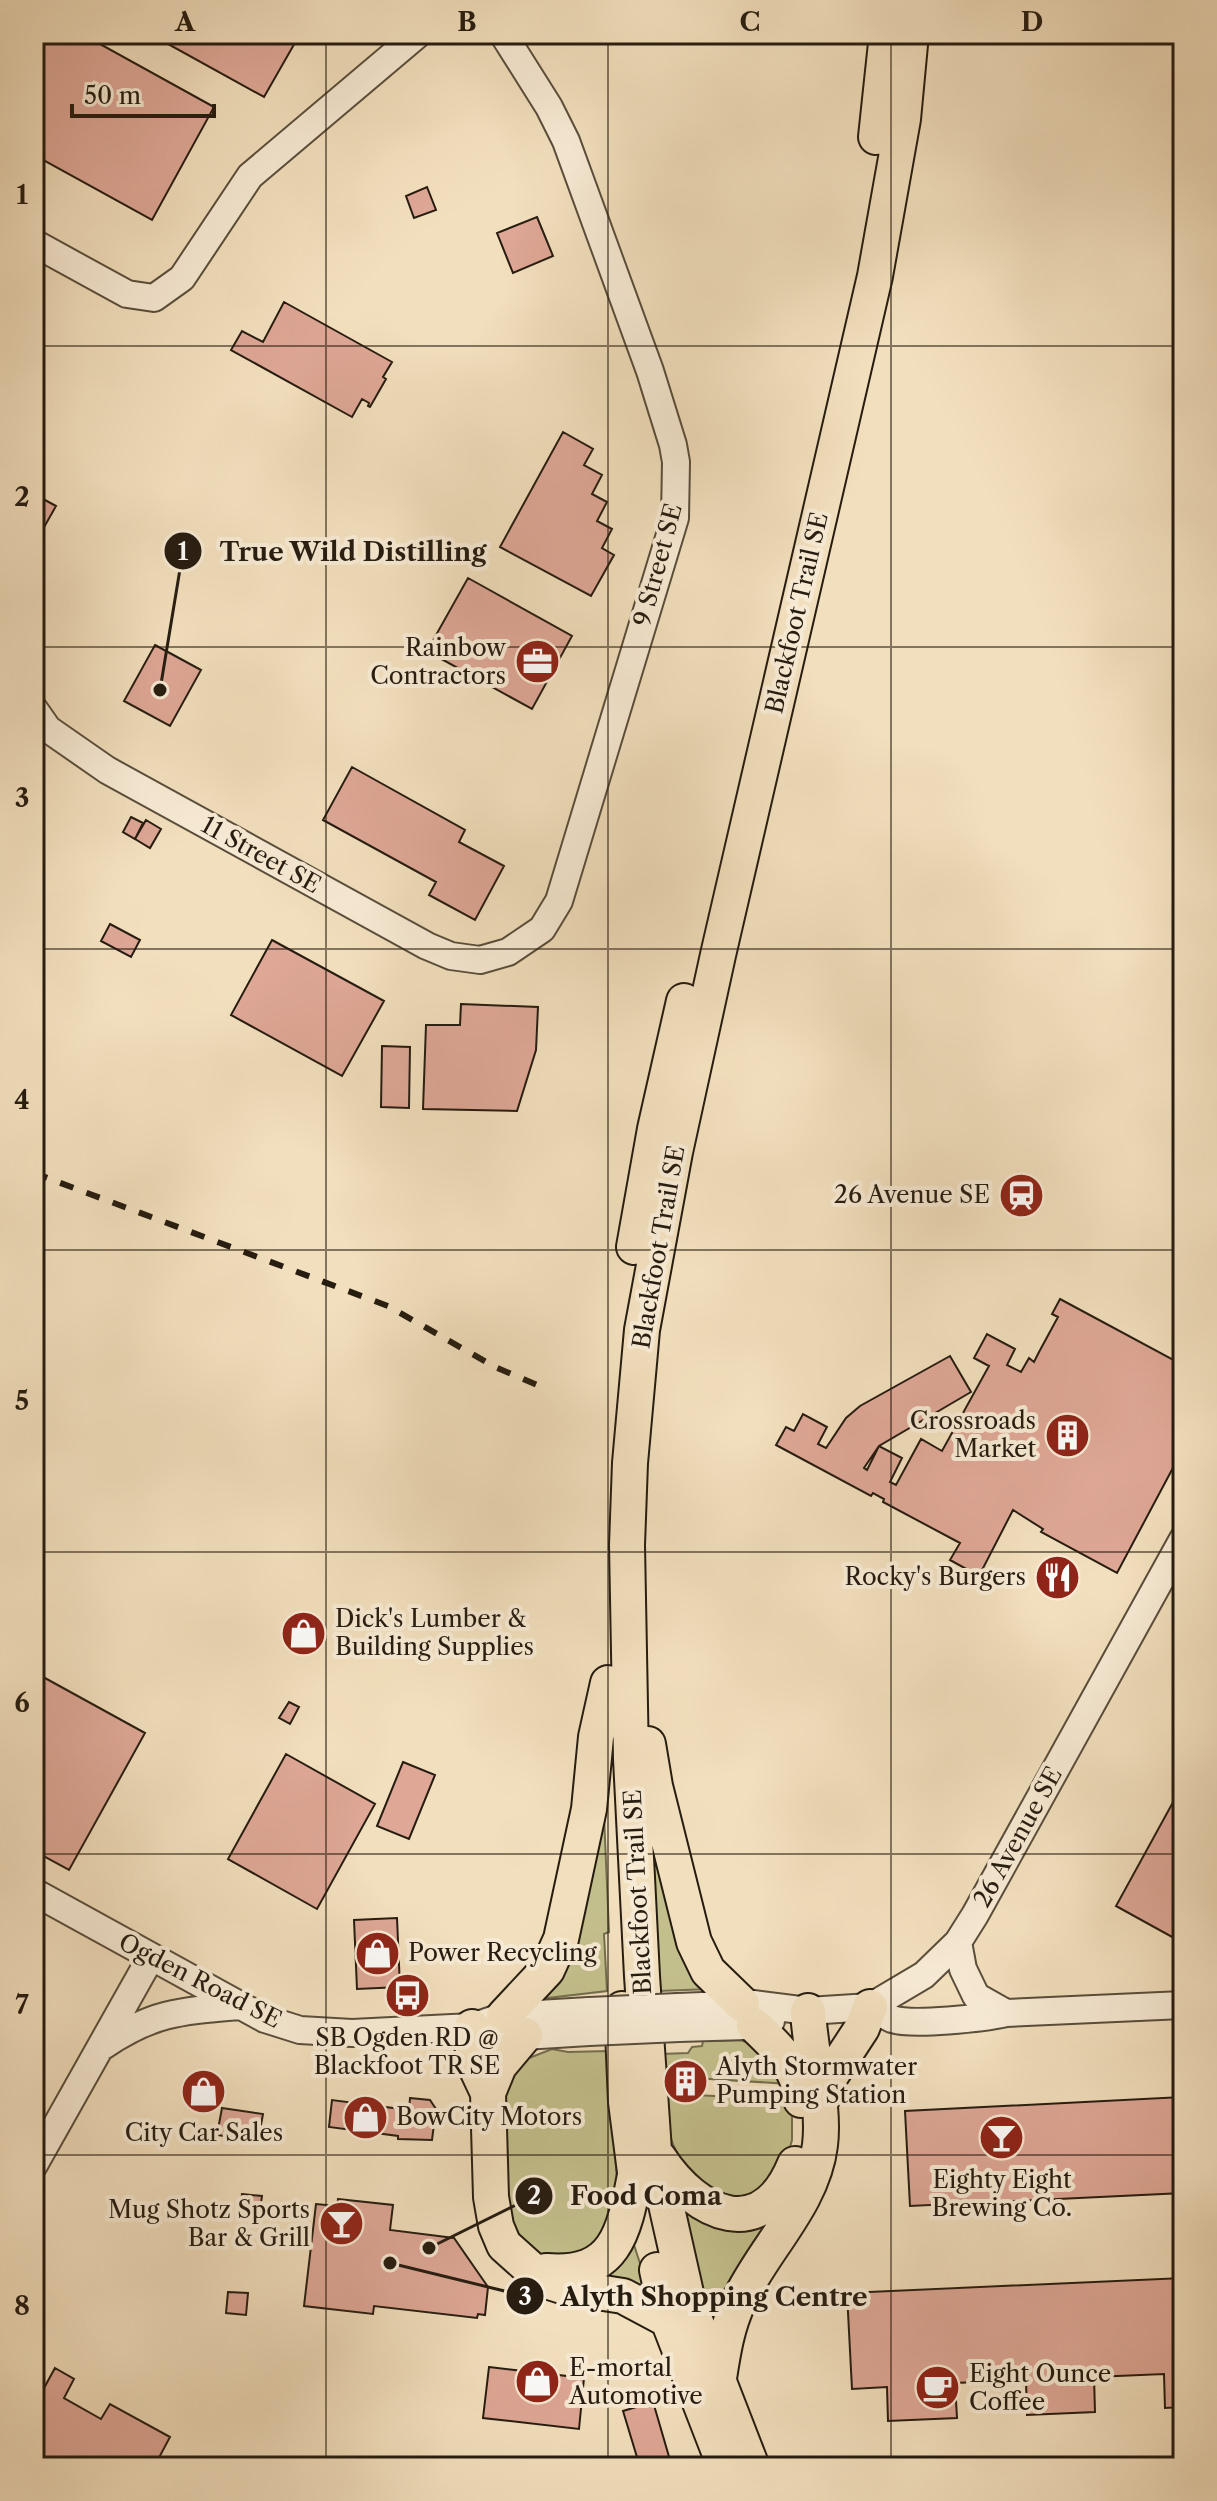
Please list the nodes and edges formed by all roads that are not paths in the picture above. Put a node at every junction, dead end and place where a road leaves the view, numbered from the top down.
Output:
1 (418, 34) edge
2 (503, 34) edge
3 (887, 34) edge
4 (911, 34) edge
5 (34, 243) edge
6 (34, 709) edge
7 (508, 952) joint
8 (1183, 1539) edge
9 (618, 1682) junction
10 (34, 1892) edge
11 (958, 1942) junction
12 (151, 1957) junction
13 (1183, 2005) edge
14 (241, 2006) junction
15 (870, 2007) junction
16 (808, 2011) junction
17 (1006, 2013) junction
18 (748, 2014) junction
19 (678, 2017) joint
20 (500, 2026) junction
21 (96, 2051) junction
22 (488, 2093) junction
23 (819, 2107) junction
24 (645, 2163) junction
25 (34, 2165) edge
26 (524, 2266) junction
27 (668, 2320) junction
28 (719, 2378) junction
29 (725, 2467) edge
30 (752, 2467) edge

1 - 5 street
2 - 7 street, 9 Street SE
3 - 9 main road, Blackfoot Trail SE
4 - 9 main road, Blackfoot Trail SE
6 - 7 street, 11 Street SE
8 - 11 street, 26 Avenue SE
9 - 18 main road
9 - 20 main road
9 - 24 main road, Blackfoot Trail SE
10 - 12 street, Ogden Road SE
11 - 15 street, 26 Avenue SE
11 - 17 street
12 - 14 street, Ogden Road SE
12 - 21 street
13 - 17 street
14 - 20 street, Ogden Road SE
14 - 21 street
15 - 16 street, 26 Avenue SE
15 - 17 street
15 - 23 main road
16 - 18 street, 26 Avenue SE
16 - 23 main road
18 - 19 street, 26 Avenue SE
18 - 24 main road
19 - 20 street, Ogden Road SE, bridge
20 - 22 main road
20 - 22 main road
21 - 25 street
22 - 26 main road
23 - 28 main road
24 - 26 main road
24 - 27 main road, Blackfoot Trail SE
24 - 28 main road, Blackfoot Trail SE
26 - 27 main road
27 - 29 main road, Blackfoot Trail SE
28 - 30 main road, Blackfoot Trail SE

